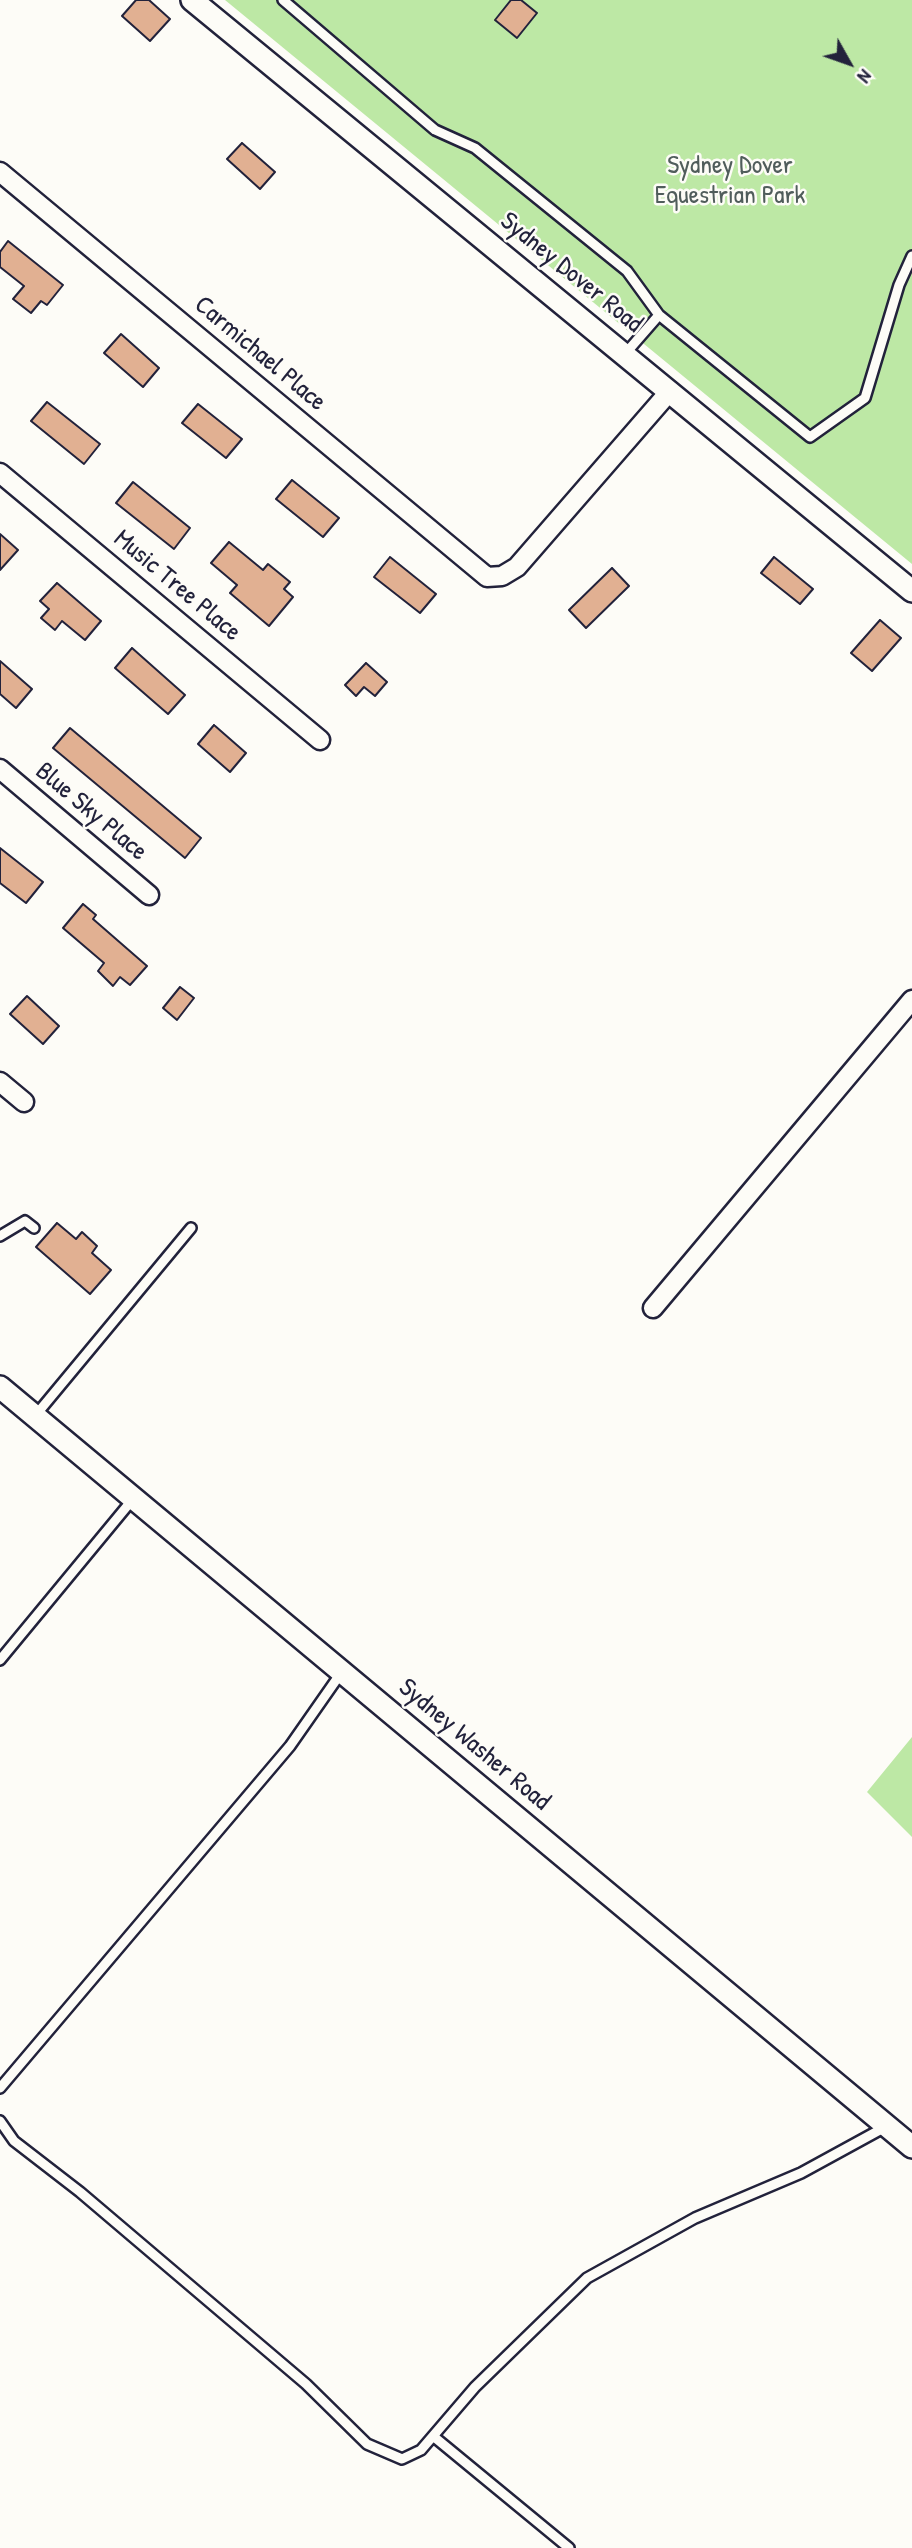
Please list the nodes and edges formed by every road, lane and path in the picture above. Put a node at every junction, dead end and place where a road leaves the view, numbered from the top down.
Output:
1 (192, 0) edge
2 (283, 0) edge
3 (0, 172) edge
4 (912, 256) edge
5 (659, 315) junction
6 (625, 354) junction
7 (670, 391) junction
8 (0, 472) edge
9 (912, 591) edge
10 (320, 740) dead end
11 (0, 769) edge
12 (149, 895) dead end
13 (912, 1000) edge
14 (0, 1082) edge
15 (24, 1102) dead end
16 (34, 1228) dead end
17 (191, 1228) dead end
18 (0, 1236) edge
19 (653, 1308) dead end
20 (0, 1387) edge
21 (36, 1416) junction
22 (134, 1498) junction
23 (0, 1660) edge
24 (342, 1672) junction
25 (0, 2088) edge
26 (0, 2121) edge
27 (887, 2126) junction
28 (912, 2147) edge
29 (433, 2436) junction
30 (569, 2548) edge

1 - 6 street, Sydney Dover Road
2 - 5 lane
3 - 7 street, Carmichael Place
4 - 5 lane
5 - 6 lane
6 - 7 street, Sydney Dover Road
7 - 9 street, Sydney Dover Road
8 - 10 street, Music Tree Place
11 - 12 street, Blue Sky Place
13 - 19 street
14 - 15 street
16 - 18 lane
17 - 21 lane
20 - 21 street, Sydney Washer Road
21 - 22 street, Sydney Washer Road
22 - 23 lane
22 - 24 street, Sydney Washer Road
24 - 25 lane
24 - 27 street, Sydney Washer Road
26 - 29 lane
27 - 28 street, Sydney Washer Road
27 - 29 lane
29 - 30 lane

